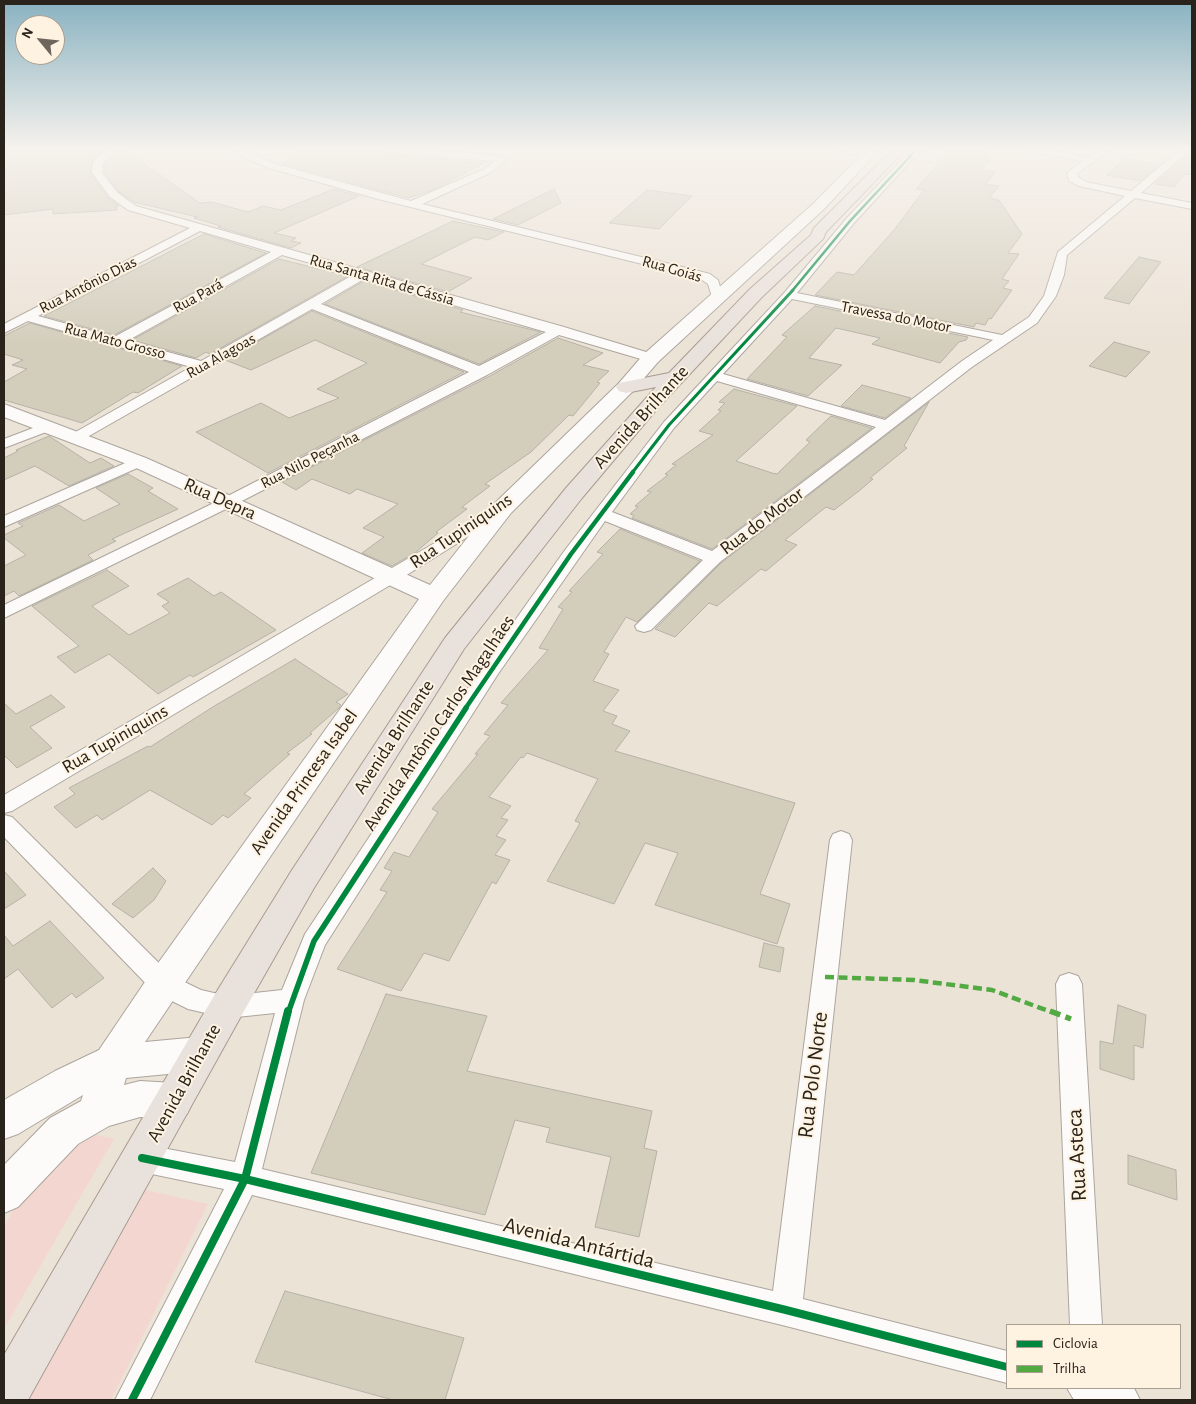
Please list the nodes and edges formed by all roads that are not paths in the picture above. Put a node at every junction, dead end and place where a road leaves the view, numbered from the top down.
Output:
1 (155, 215) edge
2 (455, 215) edge
3 (809, 215) edge
4 (834, 215) edge
5 (854, 215) edge
6 (1108, 215) edge
7 (850, 221) junction
8 (200, 227) junction
9 (819, 231) junction
10 (280, 251) junction
11 (364, 274) junction
12 (789, 295) junction
13 (717, 297) junction
14 (313, 305) junction
15 (26, 317) junction
16 (4, 329) edge
17 (560, 330) junction
18 (1003, 339) junction
19 (117, 341) junction
20 (651, 358) junction
21 (204, 366) junction
22 (482, 372) junction
23 (714, 376) junction
24 (675, 378) junction
25 (626, 387) junction
26 (4, 410) edge
27 (887, 425) junction
28 (49, 426) junction
29 (77, 437) junction
30 (4, 444) edge
31 (139, 462) junction
32 (228, 502) junction
33 (503, 508) junction
34 (603, 514) junction
35 (4, 522) edge
36 (714, 558) junction
37 (391, 577) junction
38 (434, 596) junction
39 (4, 612) edge
40 (644, 626) dead end
41 (4, 805) edge
42 (4, 823) edge
43 (841, 840) dead end
44 (163, 984) junction
45 (1069, 984) dead end
46 (291, 1000) junction
47 (227, 1007) junction
48 (199, 1054) junction
49 (112, 1062) junction
50 (174, 1101) junction
51 (96, 1113) junction
52 (4, 1121) edge
53 (142, 1158) junction
54 (246, 1179) junction
55 (4, 1194) edge
56 (786, 1310) junction
57 (1086, 1324) edge
58 (1006, 1367) edge
59 (1090, 1389) edge
60 (4, 1398) edge
61 (132, 1400) edge
62 (1123, 1400) edge

1 - 8 street, Rua Santa Rita de Cássia
2 - 13 street, Rua Goiás
3 - 13 street, Rua Tupiniquins
4 - 9 main road, Avenida Brilhante
5 - 7 street, Avenida Antônio Carlos Magalhães
6 - 18 street, Rua do Motor
7 - 9 street
7 - 12 street, Avenida Antônio Carlos Magalhães
8 - 10 street, Rua Santa Rita de Cássia
8 - 15 street, Rua Antônio Dias
9 - 24 main road, Avenida Brilhante
10 - 11 street, Rua Santa Rita de Cássia
10 - 19 street, Rua Pará
11 - 14 street, Rua Alagoas
11 - 17 street, Rua Santa Rita de Cássia
12 - 18 street, Travessa do Motor
12 - 23 street, Avenida Antônio Carlos Magalhães
13 - 20 street, Rua Tupiniquins
14 - 21 street, Rua Alagoas
14 - 22 street
15 - 16 street, Rua Antônio Dias
15 - 19 street, Rua Mato Grosso
17 - 20 street, Rua Santa Rita de Cássia
17 - 22 street, Rua Nilo Peçanha
18 - 27 street, Rua do Motor
19 - 21 street, Rua Mato Grosso
20 - 25 street, Rua Tupiniquins
21 - 29 street, Rua Alagoas
22 - 32 street, Rua Nilo Peçanha
23 - 27 street
23 - 34 street, Avenida Antônio Carlos Magalhães
24 - 25 main road
24 - 47 main road, Avenida Brilhante
25 - 33 street, Rua Tupiniquins
26 - 28 street, Rua Depra
27 - 36 street, Rua do Motor
28 - 29 street, Rua Depra
28 - 30 street
29 - 31 street, Rua Depra
31 - 32 street, Rua Depra
31 - 35 street
32 - 37 street, Rua Depra
32 - 39 street, Rua Nilo Peçanha
33 - 37 street, Rua Tupiniquins
33 - 38 street, Avenida Princesa Isabel
34 - 36 street
34 - 46 street, Avenida Antônio Carlos Magalhães
36 - 40 street, Rua do Motor
37 - 38 street, Rua Depra
37 - 41 street, Rua Tupiniquins
38 - 44 street, Avenida Princesa Isabel
42 - 44 street
43 - 56 street, Rua Polo Norte
44 - 47 street
44 - 49 street, Avenida Princesa Isabel
45 - 57 street, Rua Asteca
46 - 47 street
46 - 54 street, Avenida Antônio Carlos Magalhães
47 - 48 main road, Avenida Brilhante
48 - 49 street
48 - 50 main road, Avenida Brilhante
49 - 51 street, Avenida Princesa Isabel
49 - 52 street
50 - 51 street
50 - 53 main road, Avenida Brilhante
51 - 55 street
53 - 54 street, Avenida Antártida
53 - 60 main road, Avenida Brilhante
54 - 56 street, Avenida Antártida
54 - 61 street, Avenida Antônio Carlos Magalhães
56 - 58 street, Avenida Antártida
59 - 62 street

